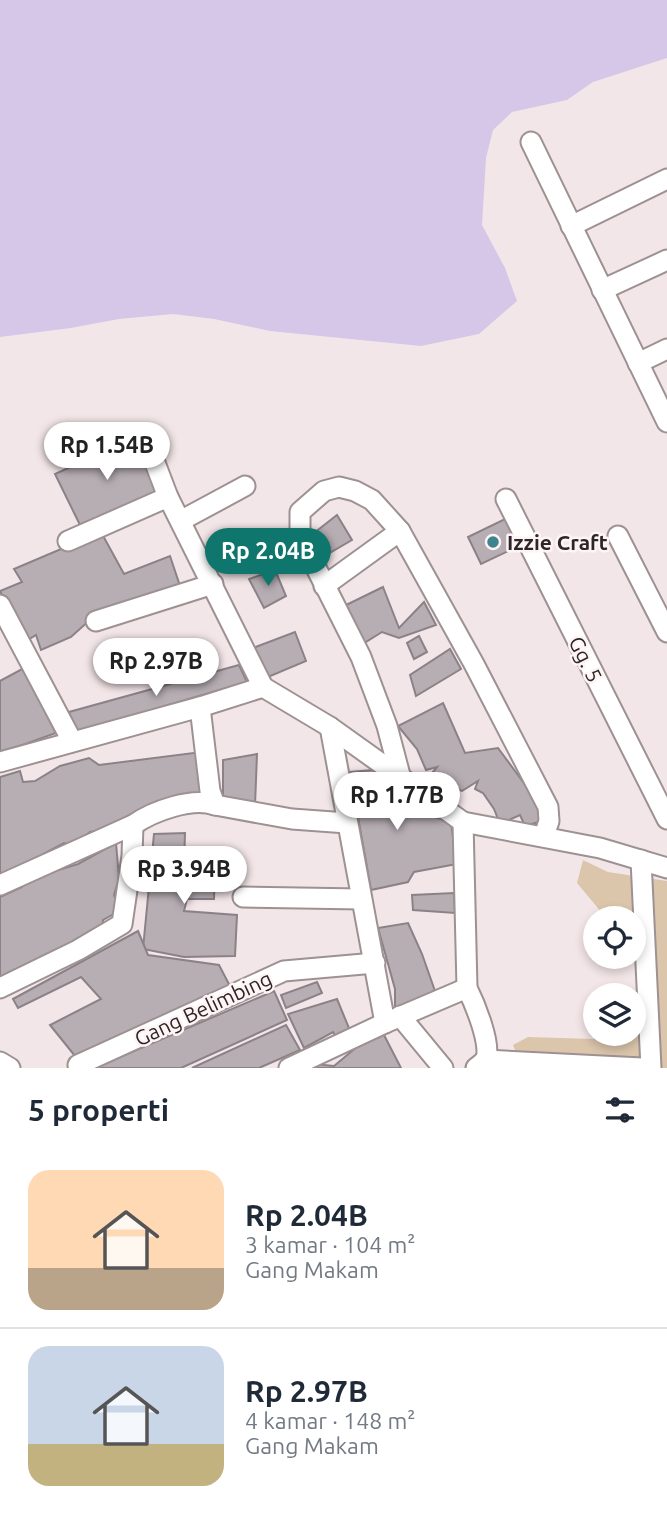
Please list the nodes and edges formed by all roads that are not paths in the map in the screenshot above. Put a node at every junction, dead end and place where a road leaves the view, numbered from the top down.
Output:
1 (531, 142) dead end
2 (667, 179) edge
3 (571, 226) junction
4 (667, 260) edge
5 (602, 289) junction
6 (667, 349) edge
7 (638, 363) junction
8 (667, 422) edge
9 (152, 456) dead end
10 (246, 486) dead end
11 (169, 497) junction
12 (506, 499) dead end
13 (182, 520) junction
14 (400, 531) junction
15 (618, 536) dead end
16 (68, 541) dead end
17 (213, 584) junction
18 (324, 586) junction
19 (0, 605) edge
20 (96, 621) dead end
21 (667, 632) edge
22 (263, 687) junction
23 (200, 707) junction
24 (330, 727) junction
25 (72, 741) junction
26 (0, 762) edge
27 (401, 779) junction
28 (215, 805) junction
29 (667, 819) edge
30 (463, 822) junction
31 (347, 823) junction
32 (132, 825) junction
33 (544, 836) junction
34 (641, 860) junction
35 (667, 868) edge
36 (0, 885) edge
37 (243, 897) dead end
38 (361, 899) junction
39 (375, 963) junction
40 (0, 988) edge
41 (467, 989) junction
42 (392, 1019) junction
43 (0, 1062) edge
44 (481, 1064) edge
45 (78, 1065) dead end
46 (10, 1068) edge
47 (289, 1068) edge
48 (443, 1068) edge
49 (642, 1068) edge
50 (651, 1068) edge

1 - 3 street
2 - 3 street
3 - 5 street
4 - 5 street
5 - 7 street
6 - 7 street
7 - 8 street
9 - 11 street
10 - 13 street
11 - 13 street
11 - 16 street
12 - 29 street, Gg. 5
13 - 17 street
14 - 18 street
14 - 18 street
14 - 33 street
15 - 21 street
17 - 20 street
17 - 22 street
18 - 27 street
19 - 25 street
22 - 23 street
22 - 24 street
23 - 25 street
23 - 28 street
24 - 27 street
24 - 31 street
25 - 26 street
27 - 30 street
28 - 31 street
28 - 32 street
30 - 33 street
30 - 41 street
31 - 38 street
32 - 36 street
32 - 40 street
33 - 34 street
34 - 35 street
34 - 50 street
37 - 38 street
38 - 39 street
39 - 42 street
39 - 45 street, Gang Belimbing
41 - 42 street
41 - 44 street
42 - 47 street
42 - 48 street
43 - 46 street
44 - 49 street

